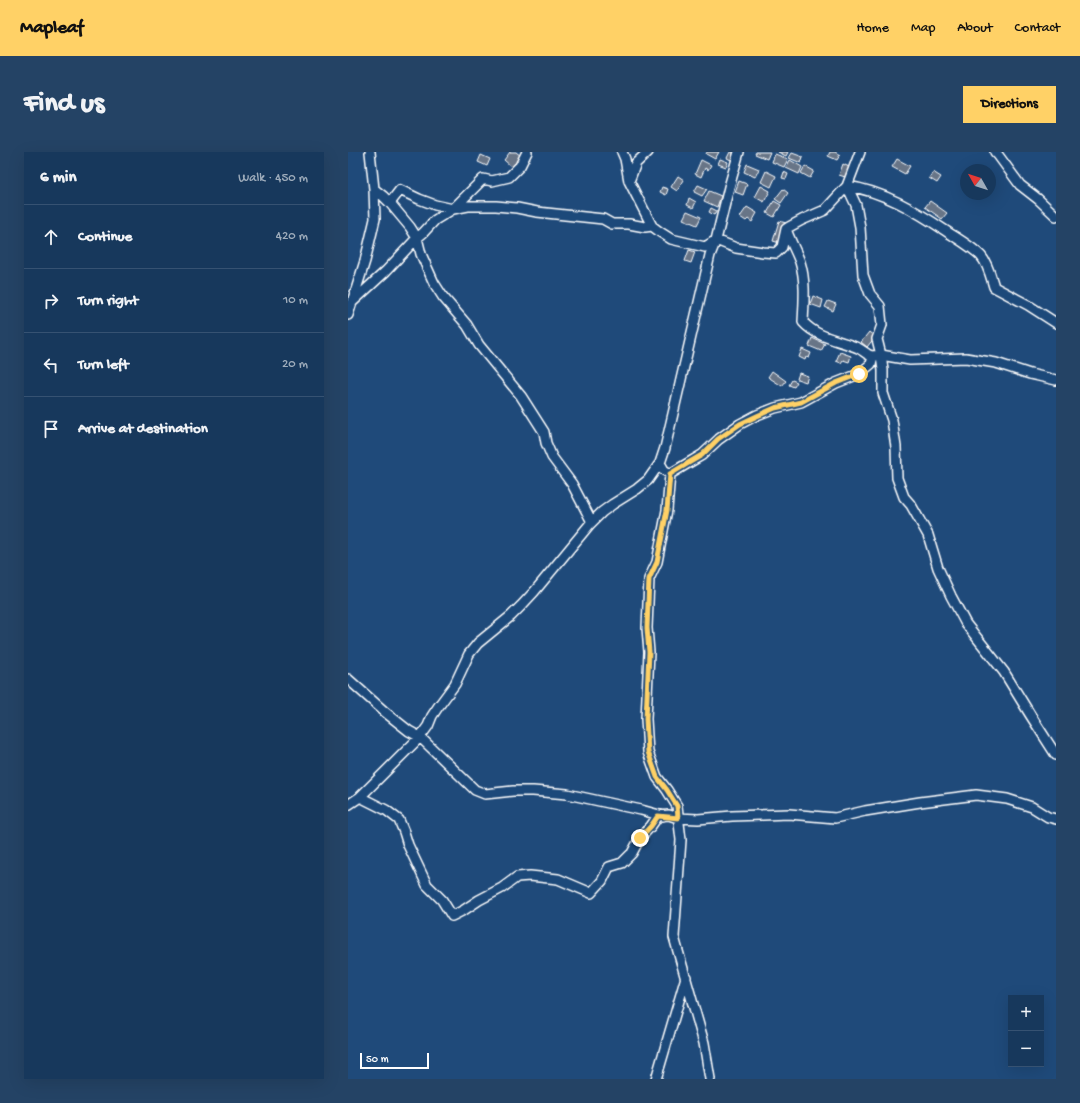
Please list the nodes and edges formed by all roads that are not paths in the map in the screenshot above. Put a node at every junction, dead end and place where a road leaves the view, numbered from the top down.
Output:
1 (370, 152) edge
2 (527, 152) edge
3 (622, 152) edge
4 (648, 152) edge
5 (739, 152) edge
6 (860, 152) edge
7 (994, 152) edge
8 (629, 181) junction
9 (847, 186) junction
10 (374, 189) junction
11 (390, 203) junction
12 (454, 209) junction
13 (1056, 216) edge
14 (652, 226) junction
15 (786, 229) junction
16 (417, 238) junction
17 (716, 240) junction
18 (349, 305) edge
19 (348, 315) edge
20 (1056, 323) edge
21 (877, 356) junction
22 (1056, 380) edge
23 (660, 463) junction
24 (670, 474) junction
25 (592, 522) junction
26 (348, 679) edge
27 (420, 737) junction
28 (1056, 755) edge
29 (360, 798) junction
30 (348, 805) edge
31 (658, 816) junction
32 (678, 818) junction
33 (1056, 819) edge
34 (686, 976) junction
35 (656, 1079) edge
36 (710, 1079) edge

1 - 10 street
2 - 12 street
3 - 8 street
4 - 8 street
5 - 17 street
6 - 9 street
7 - 13 street
8 - 14 street
9 - 15 street
9 - 20 street
9 - 21 street
10 - 11 street
10 - 18 street
11 - 12 street
11 - 16 street
12 - 14 street
12 - 16 street
14 - 17 street
15 - 17 street
15 - 21 street
16 - 18 street
16 - 25 street
17 - 23 street
18 - 19 street
21 - 22 street
21 - 24 street
21 - 28 street
23 - 24 street
23 - 25 street
24 - 32 street
25 - 27 street
26 - 27 street
27 - 29 street
27 - 31 street
29 - 30 street
29 - 31 street
31 - 32 street
32 - 33 street
32 - 34 street
34 - 35 street
34 - 36 street

